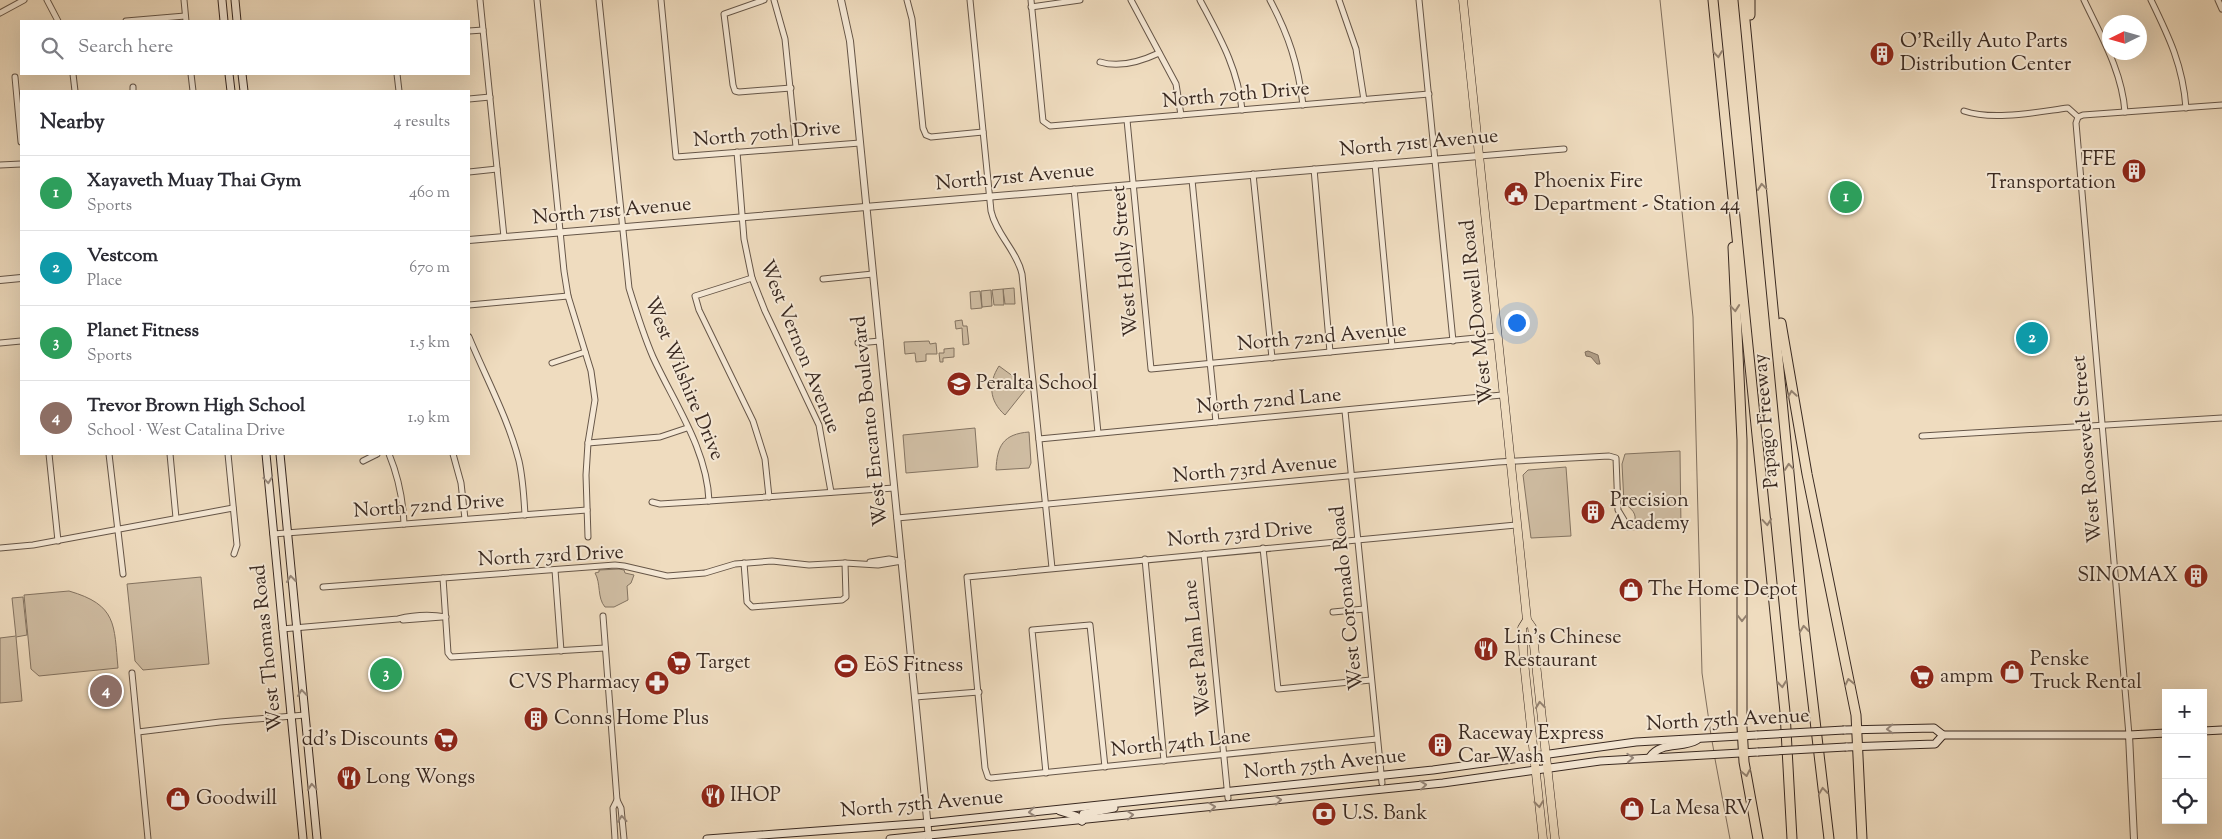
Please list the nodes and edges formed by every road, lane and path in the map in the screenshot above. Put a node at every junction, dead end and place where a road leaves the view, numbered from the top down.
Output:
1 (24, 0) edge
2 (47, 0) edge
3 (184, 0) edge
4 (222, 0) edge
5 (235, 0) edge
6 (480, 0) edge
7 (537, 0) edge
8 (599, 0) edge
9 (661, 0) edge
10 (764, 0) edge
11 (774, 0) edge
12 (841, 0) edge
13 (907, 0) edge
14 (970, 0) edge
15 (1031, 0) edge
16 (1080, 0) edge
17 (1131, 0) edge
18 (1200, 0) edge
19 (1270, 0) edge
20 (1338, 0) edge
21 (1419, 0) edge
22 (1464, 0) edge
23 (1743, 0) edge
24 (1750, 0) edge
25 (2084, 0) edge
26 (2152, 0) edge
27 (2218, 0) edge
28 (1713, 2) edge
29 (1031, 7) junction
30 (2222, 9) edge
31 (0, 13) edge
32 (185, 18) edge
33 (57, 20) edge
34 (146, 20) edge
35 (224, 20) edge
36 (237, 20) edge
37 (483, 30) junction
38 (470, 31) edge
39 (1159, 53) junction
40 (1100, 62) dead end
41 (1750, 73) junction
42 (73, 75) edge
43 (191, 75) edge
44 (229, 75) edge
45 (242, 75) edge
46 (397, 75) edge
47 (15, 77) dead end
48 (791, 88) junction
49 (75, 90) edge
50 (193, 90) edge
51 (231, 90) edge
52 (244, 90) edge
53 (398, 90) edge
54 (1429, 94) junction
55 (490, 97) junction
56 (470, 99) edge
57 (1364, 100) junction
58 (1303, 105) junction
59 (2222, 105) edge
60 (2186, 108) junction
61 (1242, 110) junction
62 (1964, 111) dead end
63 (2125, 112) junction
64 (1181, 115) junction
65 (2078, 117) junction
66 (1127, 120) junction
67 (20, 131) edge
68 (983, 132) junction
69 (860, 143) junction
70 (796, 148) junction
71 (1564, 149) dead end
72 (737, 152) junction
73 (1479, 156) junction
74 (1436, 159) junction
75 (20, 164) edge
76 (1375, 164) junction
77 (0, 166) edge
78 (497, 169) junction
79 (1314, 169) junction
80 (470, 172) edge
81 (1731, 172) junction
82 (1254, 174) junction
83 (1192, 180) junction
84 (1134, 184) junction
85 (1074, 189) junction
86 (989, 197) junction
87 (866, 206) junction
88 (742, 217) junction
89 (621, 227) junction
90 (560, 232) junction
91 (1767, 236) junction
92 (504, 237) junction
93 (470, 240) edge
94 (873, 274) junction
95 (20, 278) edge
96 (752, 278) junction
97 (823, 279) dead end
98 (0, 280) edge
99 (568, 296) junction
100 (470, 305) edge
101 (1497, 336) junction
102 (470, 339) edge
103 (880, 341) junction
104 (1453, 341) junction
105 (20, 342) edge
106 (0, 343) edge
107 (858, 343) dead end
108 (1392, 346) junction
109 (585, 352) junction
110 (1330, 352) junction
111 (1272, 358) junction
112 (552, 363) dead end
113 (1210, 364) junction
114 (1151, 369) joint
115 (1502, 395) junction
116 (1344, 411) junction
117 (2222, 418) edge
118 (1216, 422) junction
119 (2102, 425) junction
120 (687, 428) junction
121 (1098, 434) junction
122 (1922, 436) dead end
123 (1039, 439) junction
124 (588, 442) junction
125 (49, 455) edge
126 (109, 455) edge
127 (170, 455) edge
128 (228, 455) edge
129 (266, 455) edge
130 (280, 455) edge
131 (375, 455) edge
132 (389, 455) edge
133 (453, 455) edge
134 (362, 461) dead end
135 (1509, 461) junction
136 (1351, 476) junction
137 (894, 488) junction
138 (831, 492) junction
139 (769, 497) junction
140 (709, 501) junction
141 (652, 502) dead end
142 (1046, 504) junction
143 (234, 508) junction
144 (587, 510) junction
145 (525, 515) junction
146 (176, 518) junction
147 (897, 518) junction
148 (465, 519) junction
149 (1624, 520) dead end
150 (404, 524) junction
151 (1516, 525) junction
152 (117, 530) junction
153 (287, 533) junction
154 (273, 534) junction
155 (588, 537) dead end
156 (1357, 539) junction
157 (58, 541) junction
158 (0, 548) edge
159 (1264, 548) junction
160 (234, 554) dead end
161 (1204, 554) junction
162 (1145, 560) junction
163 (902, 562) junction
164 (744, 563) junction
165 (845, 563) junction
166 (1052, 568) junction
167 (555, 570) junction
168 (123, 574) dead end
169 (443, 578) junction
170 (323, 588) dead end
171 (1364, 609) junction
172 (1333, 612) dead end
173 (446, 616) junction
174 (603, 616) dead end
175 (1527, 620) junction
176 (296, 628) junction
177 (282, 629) junction
178 (605, 648) junction
179 (561, 651) junction
180 (132, 673) dead end
181 (1372, 680) junction
182 (979, 692) junction
183 (915, 697) junction
184 (305, 715) junction
185 (291, 716) junction
186 (1857, 730) junction
187 (2222, 730) edge
188 (2207, 731) edge
189 (138, 732) junction
190 (2162, 733) edge
191 (2129, 734) junction
192 (1943, 735) junction
193 (1743, 736) junction
194 (1377, 739) junction
195 (1701, 739) junction
196 (1859, 747) junction
197 (1744, 753) junction
198 (1224, 754) junction
199 (1546, 754) junction
200 (1534, 756) junction
201 (1650, 758) junction
202 (1164, 761) junction
203 (1105, 767) junction
204 (1547, 767) junction
205 (1535, 769) junction
206 (1046, 773) junction
207 (1381, 779) junction
208 (1228, 795) junction
209 (1152, 799) junction
210 (617, 800) junction
211 (1054, 810) junction
212 (1082, 820) junction
213 (928, 823) junction
214 (929, 837) edge
215 (148, 839) edge
216 (303, 839) edge
217 (316, 839) edge
218 (615, 839) edge
219 (624, 839) edge
220 (707, 839) edge
221 (890, 839) edge
222 (1543, 839) edge
223 (1555, 839) edge
224 (1758, 839) edge
225 (1792, 839) edge
226 (1829, 839) edge
227 (1862, 839) edge
228 (2134, 839) edge

1 - 31 street
2 - 33 street
3 - 32 street
4 - 35 main road
5 - 36 main road
6 - 37 street
7 - 90 street
8 - 89 street, West Wilshire Drive
9 - 72 street, North 70th Drive
10 - 48 street
11 - 48 street
12 - 69 street, West Encanto Boulevard
13 - 68 street
14 - 68 street
15 - 29 street
16 - 29 street
17 - 39 street
18 - 61 street
19 - 58 street
20 - 57 street
21 - 54 street
22 - 73 main road, West McDowell Road
23 - 41 highway, Papago Freeway
24 - 41 highway
25 - 63 street
26 - 60 street
27 - 30 street
28 -> 81 highway, Papago Freeway
29 - 66 street, North 70th Drive
32 - 34 street
37 - 38 street
37 - 55 street
39 - 40 street
39 - 64 street
91 -> 41 highway, Papago Freeway
42 - 49 street
43 - 50 street
44 - 51 main road
45 - 52 main road
46 - 53 street
47 - 67 street
48 - 70 street
54 - 57 street, North 70th Drive
54 - 74 street
55 - 56 street
55 - 78 street
57 - 58 street, North 70th Drive
58 - 61 street, North 70th Drive
59 - 60 street
60 - 63 street
61 - 64 street, North 70th Drive
62 - 65 street
63 - 65 street
64 - 66 street, North 70th Drive
65 - 119 street, West Roosevelt Street
66 - 84 street, West Holly Street
68 - 86 street
69 - 70 street, North 70th Drive
69 - 87 street, West Encanto Boulevard
70 - 72 street, North 70th Drive
71 - 73 street, North 71st Avenue
72 - 88 street, West Vernon Avenue
73 - 74 street, North 71st Avenue
73 - 101 main road, West McDowell Road
74 - 76 street, North 71st Avenue
74 - 104 street
75 - 77 street
76 - 79 street, North 71st Avenue
76 - 108 street
78 - 80 street
78 - 92 street
79 - 82 street, North 71st Avenue
79 - 110 street
81 -> 193 highway
81 -> 225 highway, Papago Freeway
82 - 83 street, North 71st Avenue
82 - 111 street
83 - 84 street, North 71st Avenue
83 - 113 street
84 - 85 street, North 71st Avenue
84 - 114 street, West Holly Street
85 - 86 street, North 71st Avenue
85 - 121 street
86 - 87 street, North 71st Avenue
86 - 123 street
87 - 88 street, North 71st Avenue
87 - 94 street, West Encanto Boulevard
88 - 89 street, North 71st Avenue
88 - 96 street, West Vernon Avenue
89 - 90 street, North 71st Avenue
89 - 120 street, West Wilshire Drive
90 - 92 street, North 71st Avenue
90 - 99 street
186 -> 91 highway
226 -> 91 highway, Papago Freeway
92 - 93 street, North 71st Avenue
94 - 97 street
94 - 103 street, West Encanto Boulevard
95 - 98 street
96 - 138 street, West Vernon Avenue
96 - 139 street
99 - 100 street
99 - 109 street
101 - 104 street, North 72nd Avenue
101 - 115 main road, West McDowell Road
102 - 145 street
103 - 107 street
103 - 137 street, West Encanto Boulevard
104 - 108 street, North 72nd Avenue
105 - 106 street
108 - 110 street, North 72nd Avenue
109 - 112 street
109 - 124 street
110 - 111 street, North 72nd Avenue
111 - 113 street, North 72nd Avenue
113 - 114 street, North 72nd Avenue
113 - 118 street
115 - 116 street, North 72nd Lane
115 - 135 main road, West McDowell Road
116 - 118 street, North 72nd Lane
116 - 136 street, West Coronado Road
117 - 119 street
118 - 121 street, North 72nd Lane
119 - 122 street
119 - 191 street, West Roosevelt Street
120 - 124 street
120 - 140 street, West Wilshire Drive
121 - 123 street, North 72nd Lane
123 - 142 street
124 - 144 street
125 - 157 street
126 - 152 street
127 - 146 street
128 - 143 street
129 -> 154 main road, West Thomas Road
130 - 153 main road, West Thomas Road
131 - 134 street
132 - 150 street
133 - 148 street
135 - 136 street, North 73rd Avenue
135 - 149 street, North 73rd Avenue
135 - 151 main road, West McDowell Road
136 - 142 street, North 73rd Avenue
136 - 156 street, West Coronado Road
137 - 138 street
137 - 147 street, West Encanto Boulevard
138 - 139 street
139 - 140 street
140 - 141 street
142 - 147 street, North 73rd Avenue
142 - 166 street
143 - 146 street
143 - 160 street
144 - 145 street, North 72nd Drive
144 - 155 street
145 - 148 street, North 72nd Drive
146 - 152 street
147 - 163 street, West Encanto Boulevard
148 - 150 street, North 72nd Drive
150 - 153 street, North 72nd Drive
151 - 156 street, North 73rd Drive
151 - 175 main road, West McDowell Road
152 - 157 street
152 - 168 street
153 - 154 street, North 72nd Drive
176 -> 153 main road, West Thomas Road
154 - 177 main road, West Thomas Road
156 - 159 street, North 73rd Drive
156 - 171 street, West Coronado Road
157 - 158 street
159 - 161 street, North 73rd Drive
159 - 181 street
161 - 162 street, North 73rd Drive
161 - 198 street, West Palm Lane
162 - 166 street, North 73rd Drive
162 - 202 street
163 - 165 street, North 73rd Drive
163 - 183 street, West Encanto Boulevard
164 - 165 street, North 73rd Drive
164 - 165 street
164 - 167 street, North 73rd Drive
166 - 182 street, North 73rd Drive
167 - 169 street, North 73rd Drive
167 - 179 street
169 - 170 street, North 73rd Drive
169 - 173 street
171 - 172 street
171 - 181 street, West Coronado Road
173 - 176 street
173 - 179 street
174 - 178 street
199 -> 175 main road, West McDowell Road
175 - 200 main road, West McDowell Road
176 - 177 street
184 -> 176 main road, West Thomas Road
177 - 185 main road, West Thomas Road
178 - 179 street
178 - 210 street
180 - 189 street
181 - 194 street, West Coronado Road
182 - 183 street
182 - 206 street, North 74th Lane
183 - 213 street, West Encanto Boulevard
184 - 185 street
217 -> 184 main road, West Thomas Road
185 - 189 street
185 - 216 main road, West Thomas Road
192 -> 186 main road, North 75th Avenue
186 - 193 main road, North 75th Avenue, bridge
186 - 196 highway
187 - 188 main road
189 - 215 street
190 - 191 main road, North 75th Avenue
191 - 192 main road, North 75th Avenue
191 - 228 street, West Roosevelt Street
192 - 196 main road, North 75th Avenue
193 - 195 main road, North 75th Avenue
193 - 197 highway
194 - 198 street, North 74th Lane
194 - 207 street, West Coronado Road
195 - 199 main road, North 75th Avenue
195 - 201 main road
196 - 197 main road, North 75th Avenue, bridge
196 - 227 highway
197 - 201 main road, North 75th Avenue
197 -> 224 highway
198 - 202 street, North 74th Lane
198 - 208 street, West Palm Lane
199 - 200 main road, North 75th Avenue
199 - 204 main road, West McDowell Road
200 - 205 main road, West McDowell Road
200 - 207 main road, North 75th Avenue
204 -> 201 main road, North 75th Avenue
202 - 203 street, North 74th Lane
203 - 206 street, North 74th Lane
203 - 206 street
204 - 205 main road, North 75th Avenue
204 - 223 main road, West McDowell Road
212 -> 205 main road, North 75th Avenue
205 -> 222 main road, West McDowell Road
207 - 208 main road, North 75th Avenue
208 - 209 main road, North 75th Avenue
209 - 211 main road, North 75th Avenue
209 - 212 main road
210 - 218 street
219 -> 210 street
211 - 212 main road
211 -> 213 main road, North 75th Avenue
212 - 214 main road, North 75th Avenue
213 - 214 street, West Encanto Boulevard
213 - 220 main road, North 75th Avenue
214 - 221 main road, North 75th Avenue

